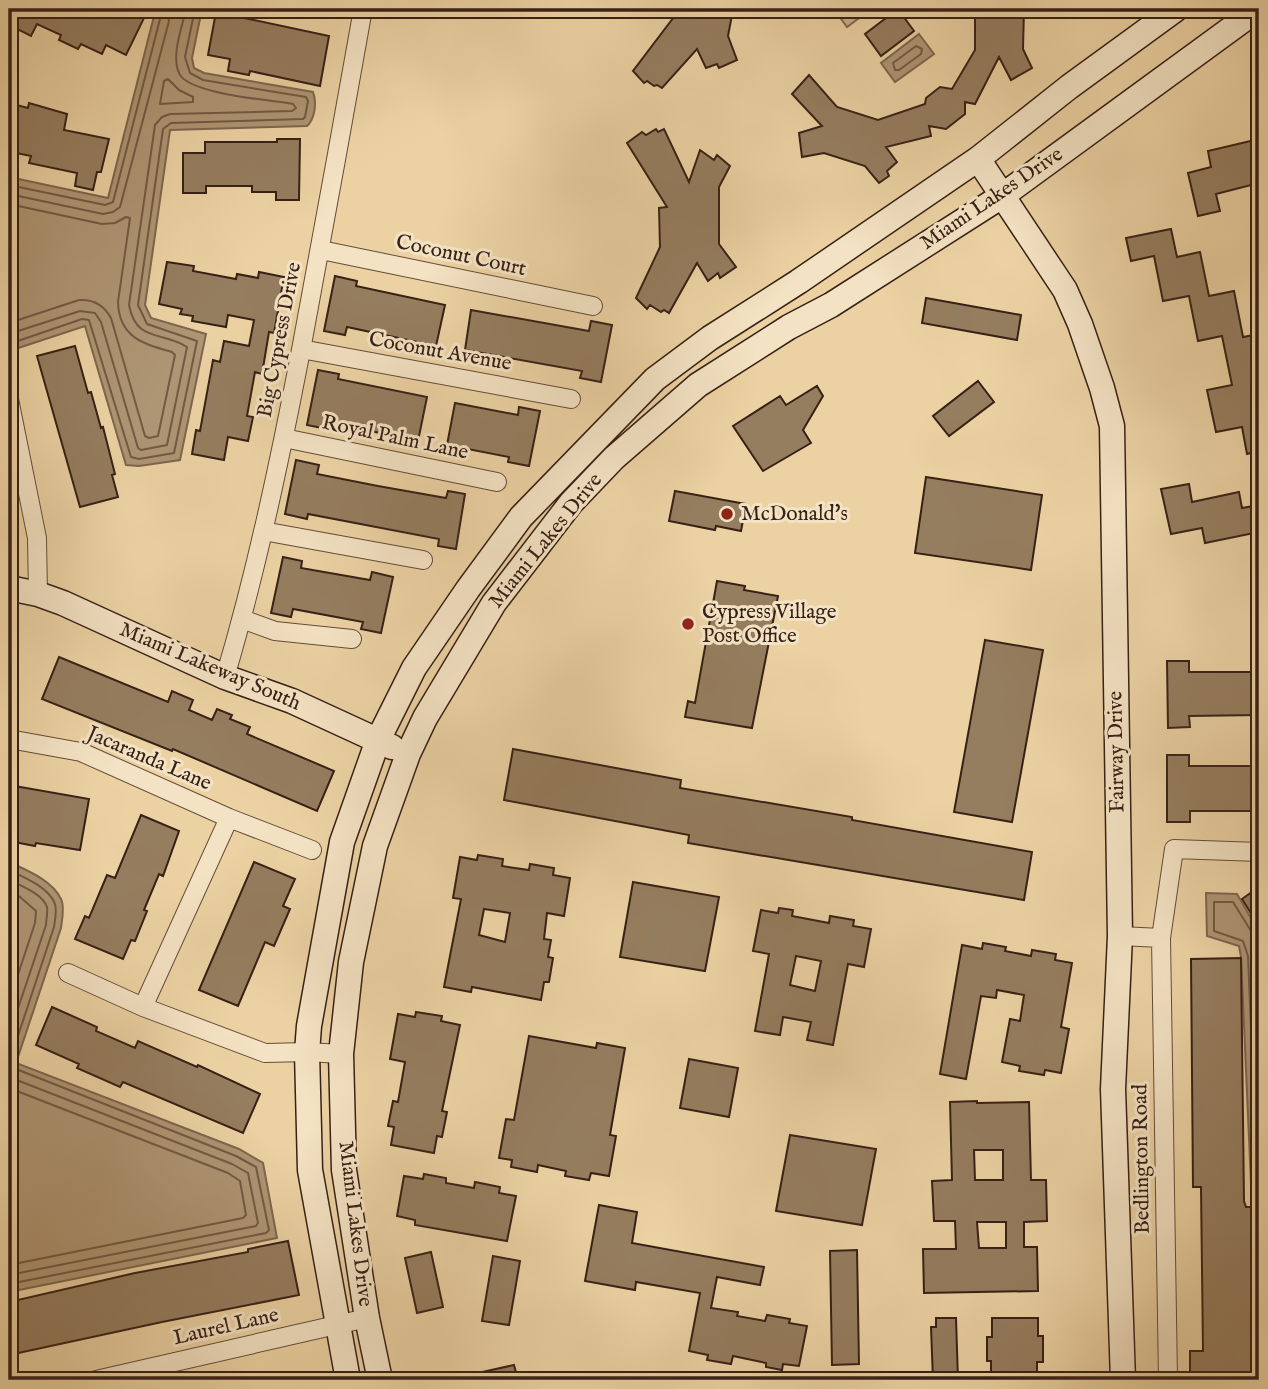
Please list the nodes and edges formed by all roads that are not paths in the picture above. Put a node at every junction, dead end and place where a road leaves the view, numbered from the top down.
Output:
1 (363, 9) edge
2 (1176, 9) edge
3 (1258, 9) edge
4 (978, 159) junction
5 (1002, 196) junction
6 (321, 250) junction
7 (593, 306) dead end
8 (301, 349) junction
9 (571, 399) dead end
10 (9, 400) edge
11 (284, 438) junction
12 (497, 482) dead end
13 (263, 531) junction
14 (423, 560) dead end
15 (9, 588) edge
16 (38, 594) junction
17 (243, 619) junction
18 (352, 639) dead end
19 (225, 677) junction
20 (9, 740) edge
21 (378, 740) junction
22 (408, 754) junction
23 (229, 818) junction
24 (312, 850) dead end
25 (1259, 852) edge
26 (1120, 936) junction
27 (1161, 938) junction
28 (68, 973) dead end
29 (143, 1007) junction
30 (307, 1052) junction
31 (341, 1055) junction
32 (367, 1318) junction
33 (337, 1325) junction
34 (96, 1380) edge
35 (348, 1380) edge
36 (380, 1380) edge
37 (1123, 1380) edge
38 (1168, 1380) edge

1 - 6 street, Big Cypress Drive
2 - 4 main road, Miami Lakes Drive
3 - 5 main road, Miami Lakes Drive
4 - 5 main road, Fairway Drive
4 - 21 main road, Miami Lakes Drive
5 - 22 main road, Miami Lakes Drive
5 - 26 main road, Fairway Drive
6 - 7 street, Coconut Court
6 - 8 street, Big Cypress Drive
8 - 9 street, Coconut Avenue
8 - 11 street, Big Cypress Drive
10 - 16 street
11 - 12 street, Royal Palm Lane
11 - 13 street, Big Cypress Drive
13 - 14 street
13 - 17 street, Big Cypress Drive
15 - 16 main road, Miami Lakeway South
16 - 19 main road, Miami Lakeway South
17 - 18 street
17 - 19 street, Big Cypress Drive
19 - 21 main road, Miami Lakeway South
20 - 23 street, Jacaranda Lane
21 - 22 main road, Miami Lakeway South
21 - 30 main road, Miami Lakes Drive
22 - 31 main road, Miami Lakes Drive
23 - 24 street, Jacaranda Lane
23 - 29 street
25 - 27 street, Bedlington Road
26 - 27 street
26 - 37 main road, Fairway Drive
27 - 38 street, Bedlington Road
28 - 29 street
29 - 30 street
30 - 31 street
30 - 33 main road, Miami Lakes Drive
31 - 32 main road, Miami Lakes Drive
32 - 33 street, Laurel Lane
32 - 36 main road, Miami Lakes Drive
33 - 34 street, Laurel Lane
33 - 35 main road, Miami Lakes Drive

